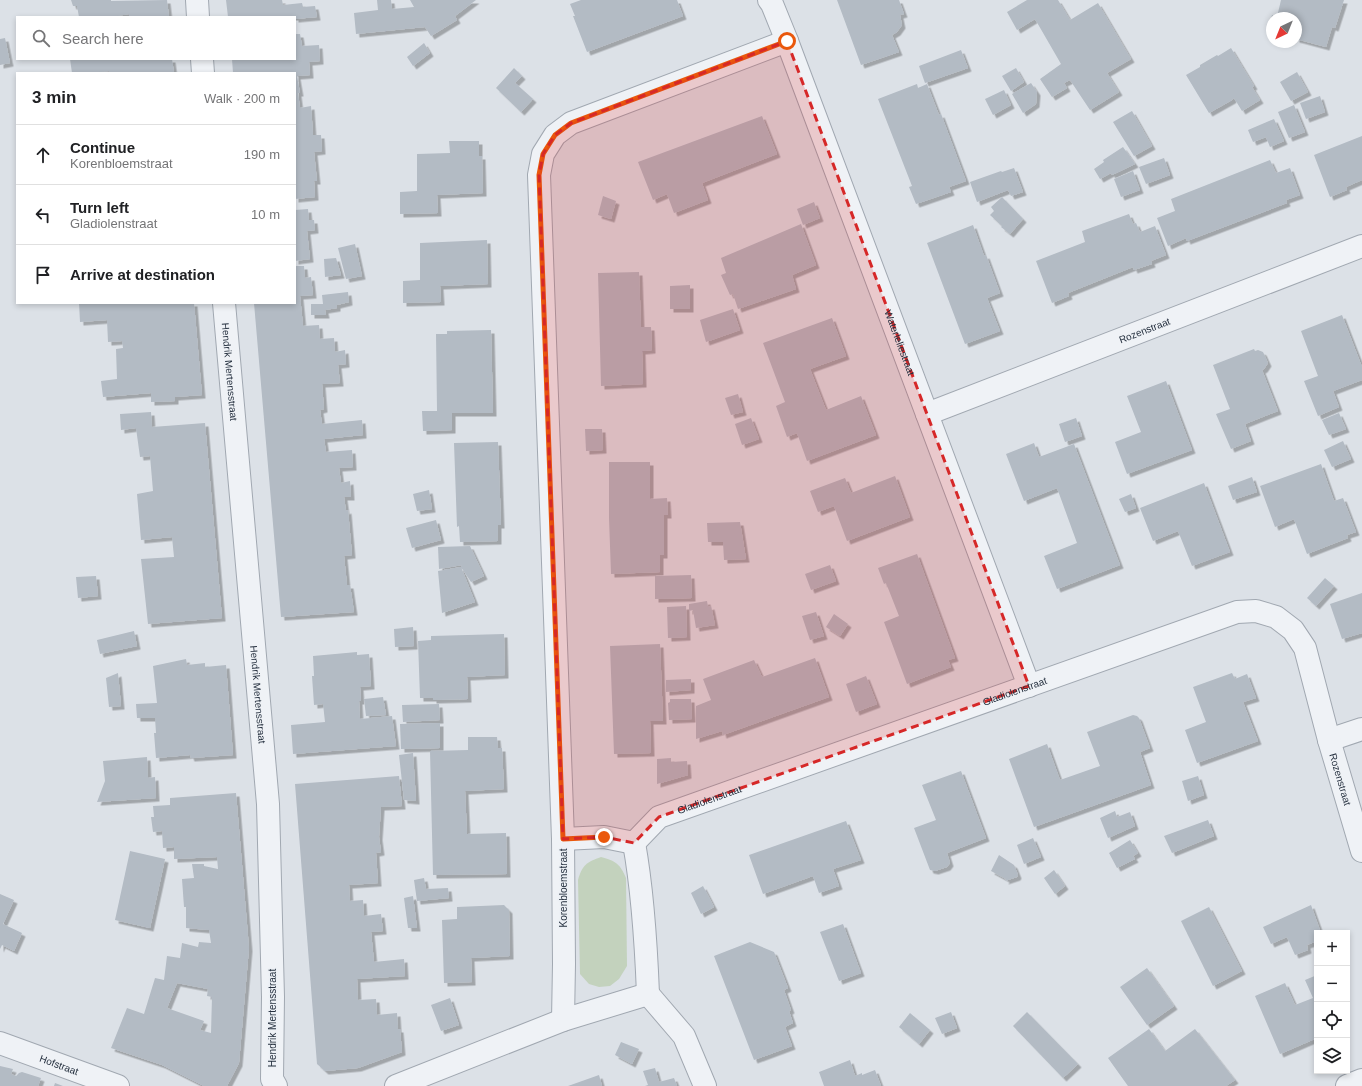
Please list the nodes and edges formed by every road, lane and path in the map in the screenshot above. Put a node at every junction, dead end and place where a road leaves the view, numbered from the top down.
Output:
1 (197, 0) edge
2 (769, 0) edge
3 (198, 16) edge
4 (787, 41) junction
5 (202, 60) edge
6 (203, 72) edge
7 (1362, 246) edge
8 (224, 304) edge
9 (927, 414) junction
10 (1030, 686) junction
11 (1362, 729) edge
12 (1329, 740) junction
13 (563, 839) junction
14 (634, 843) junction
15 (1362, 852) edge
16 (648, 994) junction
17 (563, 1020) junction
18 (0, 1043) edge
19 (1362, 1080) edge
20 (118, 1086) edge
21 (276, 1086) edge
22 (396, 1086) edge
23 (705, 1086) edge
24 (1347, 1086) edge

1 - 3 street
2 - 4 street, Waterleliestraat
4 - 9 street, Waterleliestraat
4 - 13 street, Korenbloemstraat
5 - 6 street
7 - 9 street, Rozenstraat
8 - 21 street, Hendrik Mertensstraat
9 - 10 street, Waterleliestraat
10 - 12 street, Gladiolenstraat
10 - 14 street, Gladiolenstraat
11 - 12 street, Rozenstraat
12 - 15 street, Rozenstraat
13 - 14 street
13 - 17 street, Korenbloemstraat
14 - 16 street
16 - 17 street
16 - 23 street
17 - 22 street
18 - 20 street, Hofstraat
19 - 24 street

